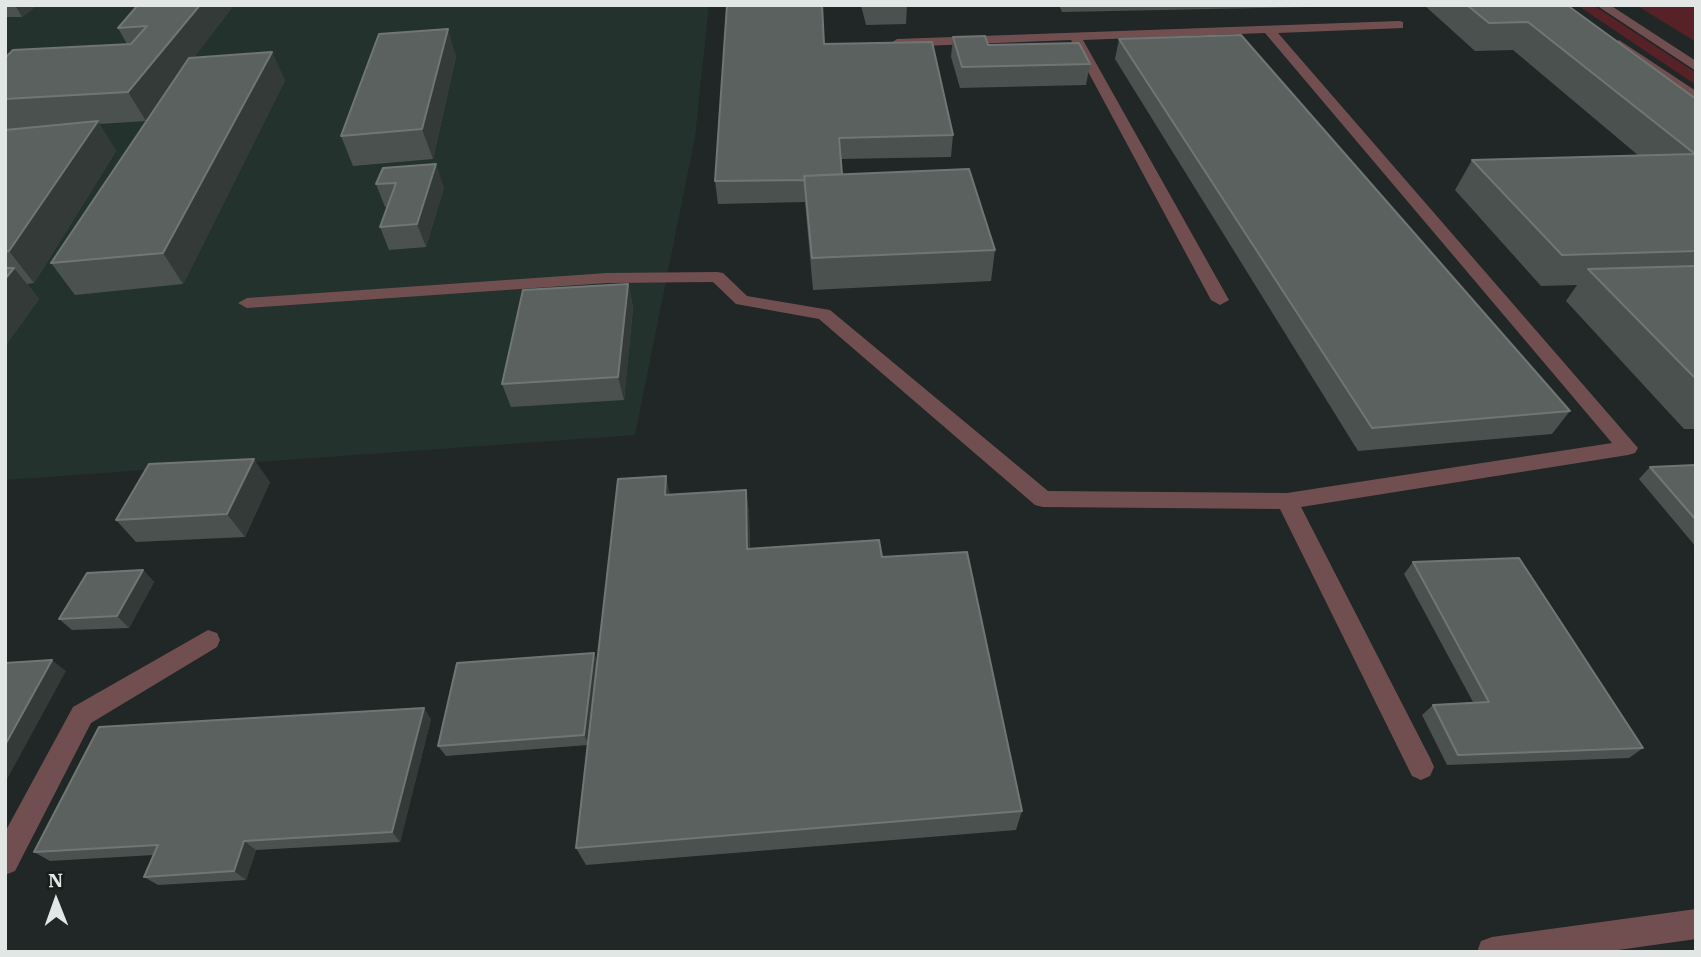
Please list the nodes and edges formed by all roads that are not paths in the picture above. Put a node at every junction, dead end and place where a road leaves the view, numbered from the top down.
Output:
1 (1602, 5) edge
2 (1399, 25) dead end
3 (1269, 30) junction
4 (1607, 36) edge
5 (1074, 37) junction
6 (881, 44) edge
7 (1696, 66) edge
8 (1696, 96) edge
9 (1220, 300) dead end
10 (247, 303) dead end
11 (1287, 501) junction
12 (208, 640) dead end
13 (1421, 767) dead end
14 (5, 861) edge
15 (1696, 924) edge
16 (1492, 952) edge

1 - 7 street
2 - 3 street
3 - 5 street
3 - 11 street
4 - 8 street
5 - 6 street
5 - 9 street
10 - 11 street
11 - 13 street
12 - 14 street
15 - 16 street

